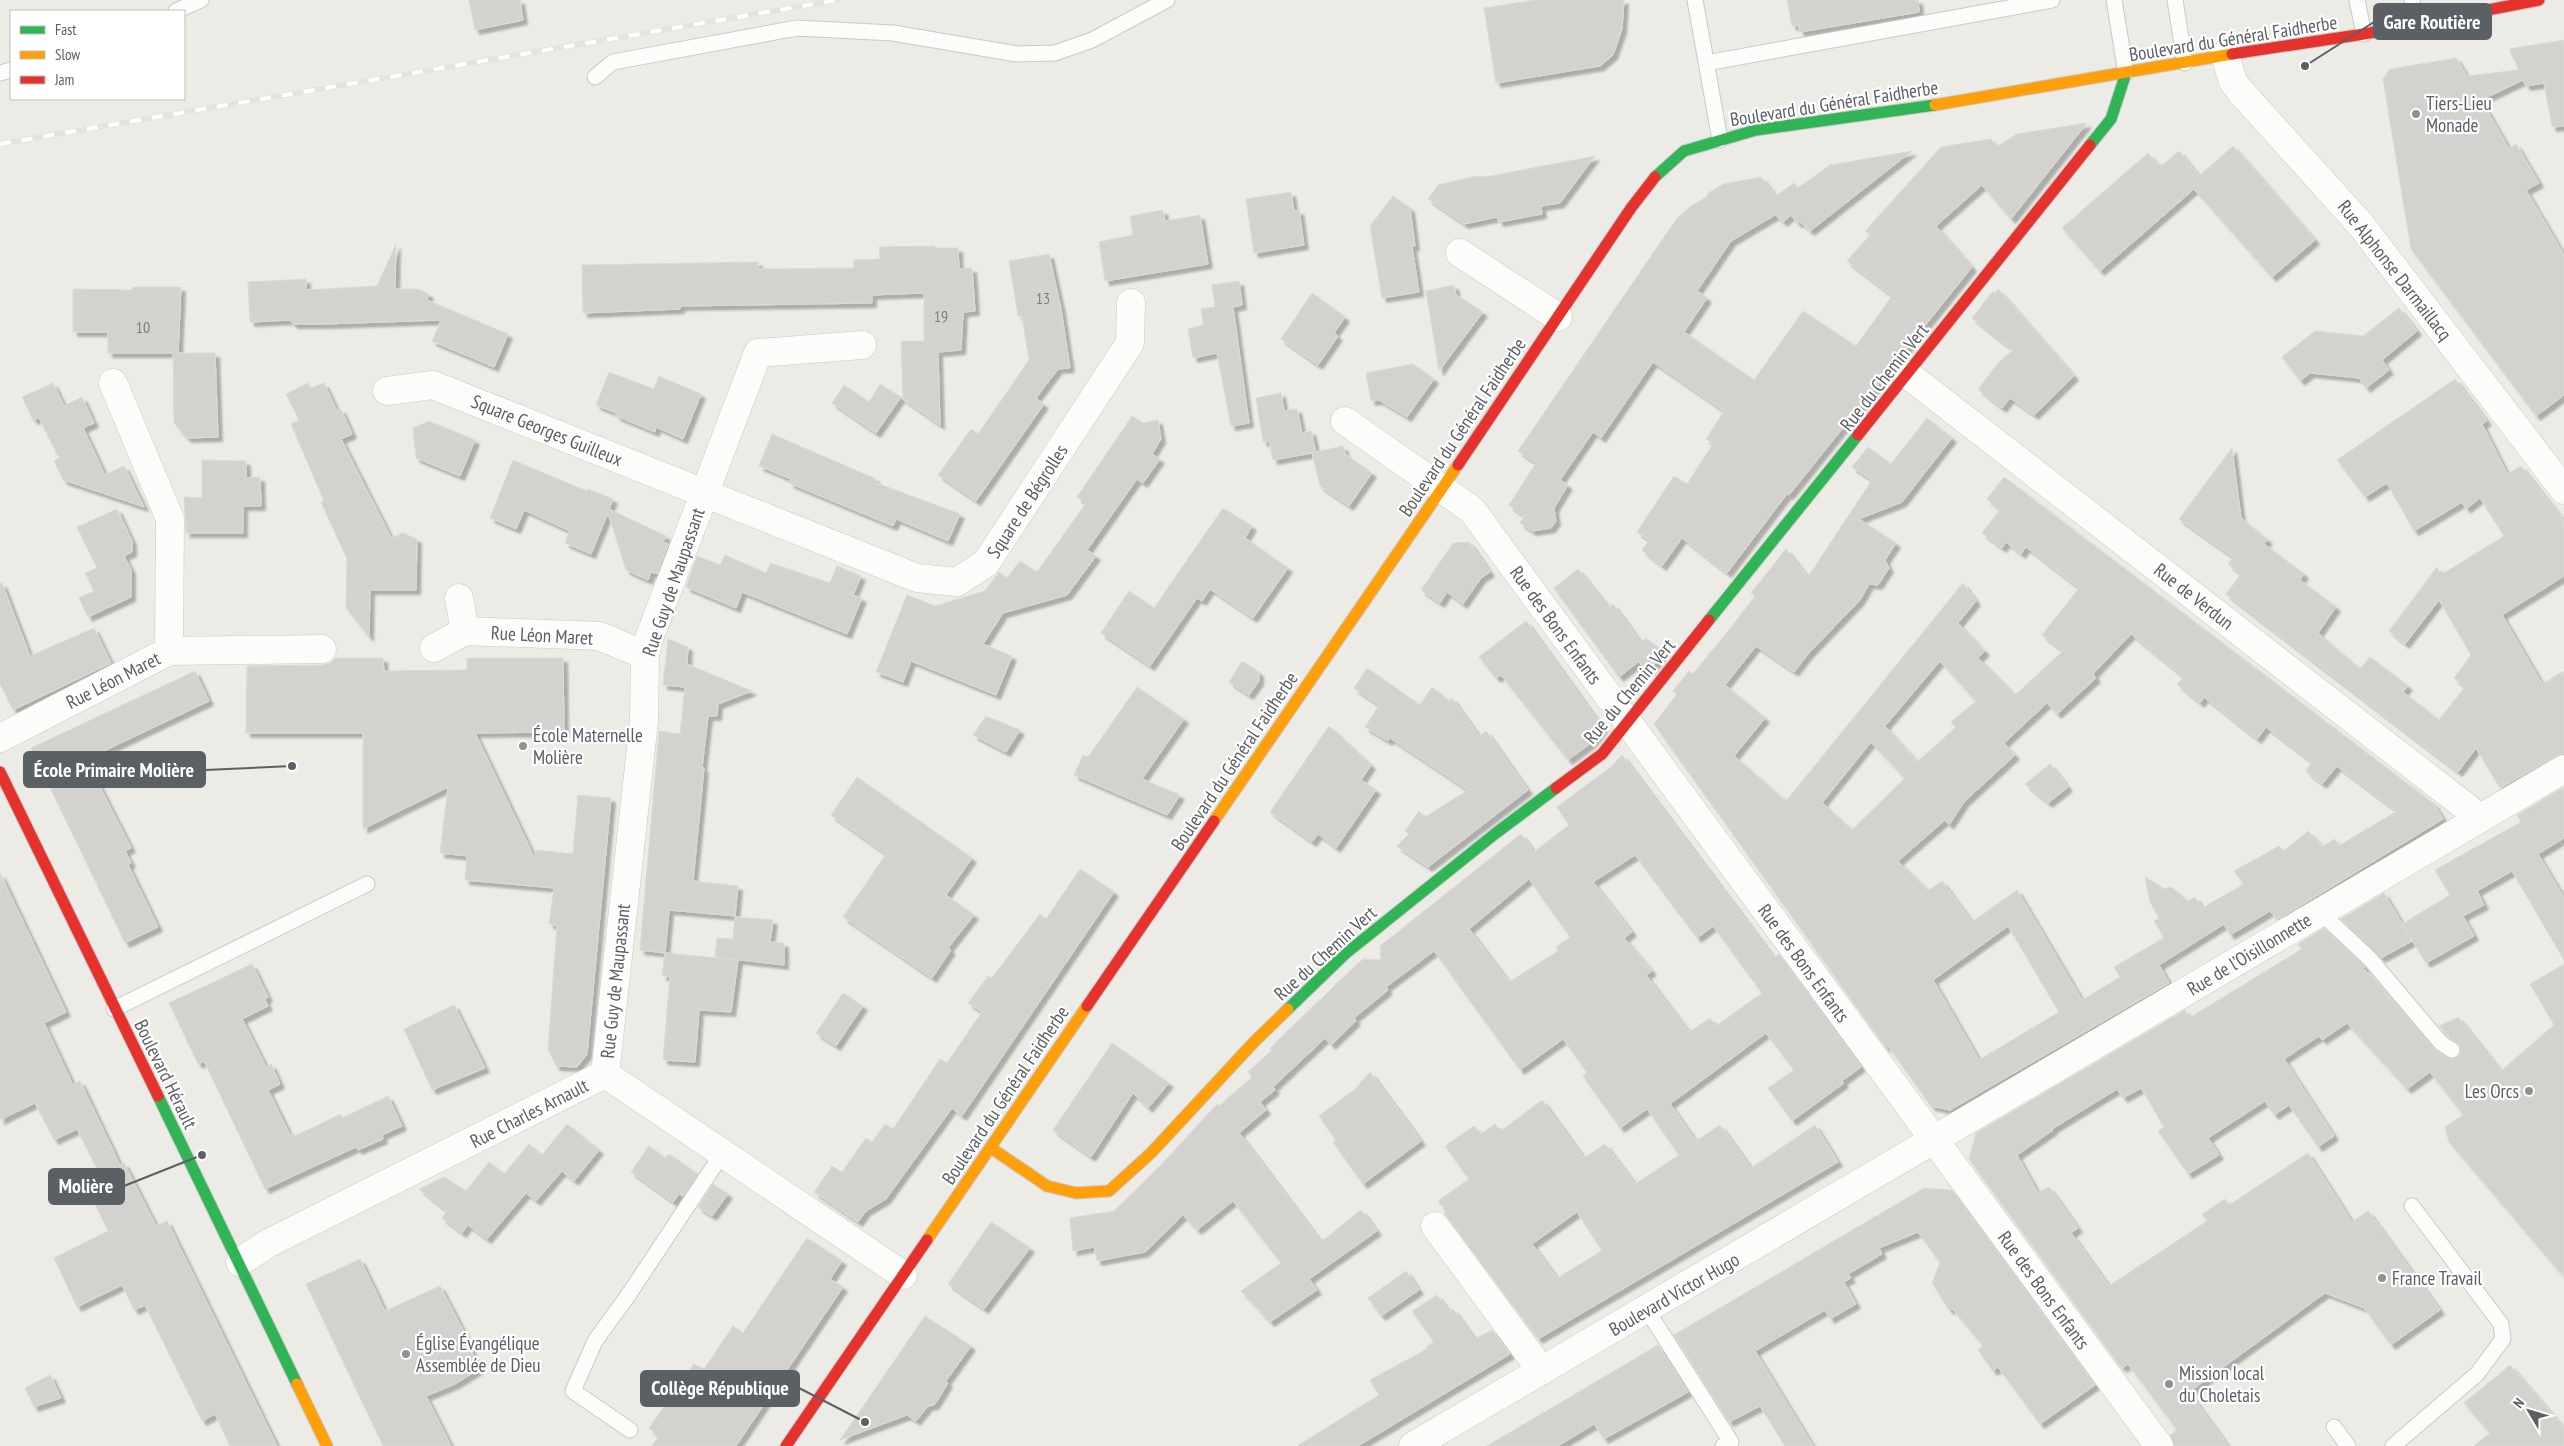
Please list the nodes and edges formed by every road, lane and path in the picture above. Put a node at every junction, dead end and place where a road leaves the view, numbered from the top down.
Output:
1 (201, 0) edge
2 (1167, 0) edge
3 (1695, 0) edge
4 (2052, 0) edge
5 (2114, 0) edge
6 (2175, 0) edge
7 (2357, 0) edge
8 (2412, 0) edge
9 (2539, 0) edge
10 (178, 10) edge
11 (2416, 25) junction
12 (2364, 34) junction
13 (2225, 55) junction
14 (1706, 63) junction
15 (2185, 63) junction
16 (2126, 73) junction
17 (595, 77) dead end
18 (1720, 140) junction
19 (1460, 253) dead end
20 (1131, 303) dead end
21 (1558, 317) junction
22 (862, 345) dead end
23 (1908, 375) junction
24 (113, 382) dead end
25 (387, 391) dead end
26 (1345, 421) dead end
27 (1442, 488) junction
28 (2564, 490) edge
29 (704, 492) junction
30 (459, 598) dead end
31 (465, 632) junction
32 (434, 648) dead end
33 (322, 649) dead end
34 (168, 652) junction
35 (645, 656) junction
36 (1629, 723) junction
37 (0, 738) edge
38 (2564, 769) edge
39 (0, 772) edge
40 (2476, 820) junction
41 (367, 884) dead end
42 (2320, 912) junction
43 (114, 1009) junction
44 (2452, 1050) dead end
45 (605, 1074) junction
46 (1935, 1141) junction
47 (991, 1148) junction
48 (722, 1154) junction
49 (2412, 1206) dead end
50 (1435, 1226) dead end
51 (240, 1262) junction
52 (903, 1276) junction
53 (1647, 1310) junction
54 (1542, 1371) junction
55 (2334, 1427) dead end
56 (630, 1430) dead end
57 (327, 1446) edge
58 (786, 1446) edge
59 (1413, 1446) edge
60 (1723, 1446) edge
61 (2159, 1446) edge
62 (2348, 1446) edge
63 (2393, 1446) edge

1 - 10 lane
2 - 17 lane
3 - 14 lane
4 - 14 lane
5 - 16 lane
6 - 15 lane
7 - 12 lane
8 - 11 lane
9 - 11 main road, Boulevard du Général Faidherbe
11 - 12 main road, Boulevard du Général Faidherbe
12 - 13 main road, Boulevard du Général Faidherbe
13 - 15 main road, Boulevard du Général Faidherbe
13 - 28 street, Rue Alphonse Darmaillacq
14 - 18 lane
15 - 16 main road, Boulevard du Général Faidherbe
16 - 18 main road, Boulevard du Général Faidherbe
16 - 23 main road, Rue du Chemin Vert
18 - 21 main road, Boulevard du Général Faidherbe
19 - 21 street
20 - 29 street, Square de Bégrolles
21 - 27 main road, Boulevard du Général Faidherbe
22 - 29 street, Rue Guy de Maupassant
23 - 36 main road, Rue du Chemin Vert
23 - 40 street, Rue de Verdun
24 - 34 street
25 - 29 street, Square Georges Guilleux
26 - 27 street, Rue des Bons Enfants
27 - 36 street, Rue des Bons Enfants
27 - 47 main road, Boulevard du Général Faidherbe
29 - 35 street, Rue Guy de Maupassant
30 - 31 street, Rue Léon Maret
31 - 32 street, Rue Léon Maret
31 - 35 street, Rue Léon Maret
33 - 34 street, Rue Léon Maret
34 - 37 street, Rue Léon Maret
35 - 45 street, Rue Guy de Maupassant
36 - 46 street, Rue des Bons Enfants
36 - 47 main road, Rue du Chemin Vert
38 - 40 street, Rue de l’Oisillonnette
39 - 43 main road, Boulevard Hérault
40 - 42 street, Rue de l’Oisillonnette
41 - 43 lane
42 - 44 lane
42 - 46 street, Rue de l’Oisillonnette
43 - 51 main road, Boulevard Hérault
45 - 48 street, Rue Charles Arnault
45 - 51 street, Rue Charles Arnault
46 - 53 street, Boulevard Victor Hugo
46 - 61 street, Rue des Bons Enfants
47 - 52 main road, Boulevard du Général Faidherbe
48 - 52 street, Rue Charles Arnault
48 - 56 lane
49 - 63 lane
50 - 54 street
51 - 57 main road, Boulevard Hérault
52 - 58 main road, Boulevard du Général Faidherbe
53 - 54 street, Boulevard Victor Hugo
53 - 60 lane
54 - 59 street, Boulevard Victor Hugo
55 - 62 lane

